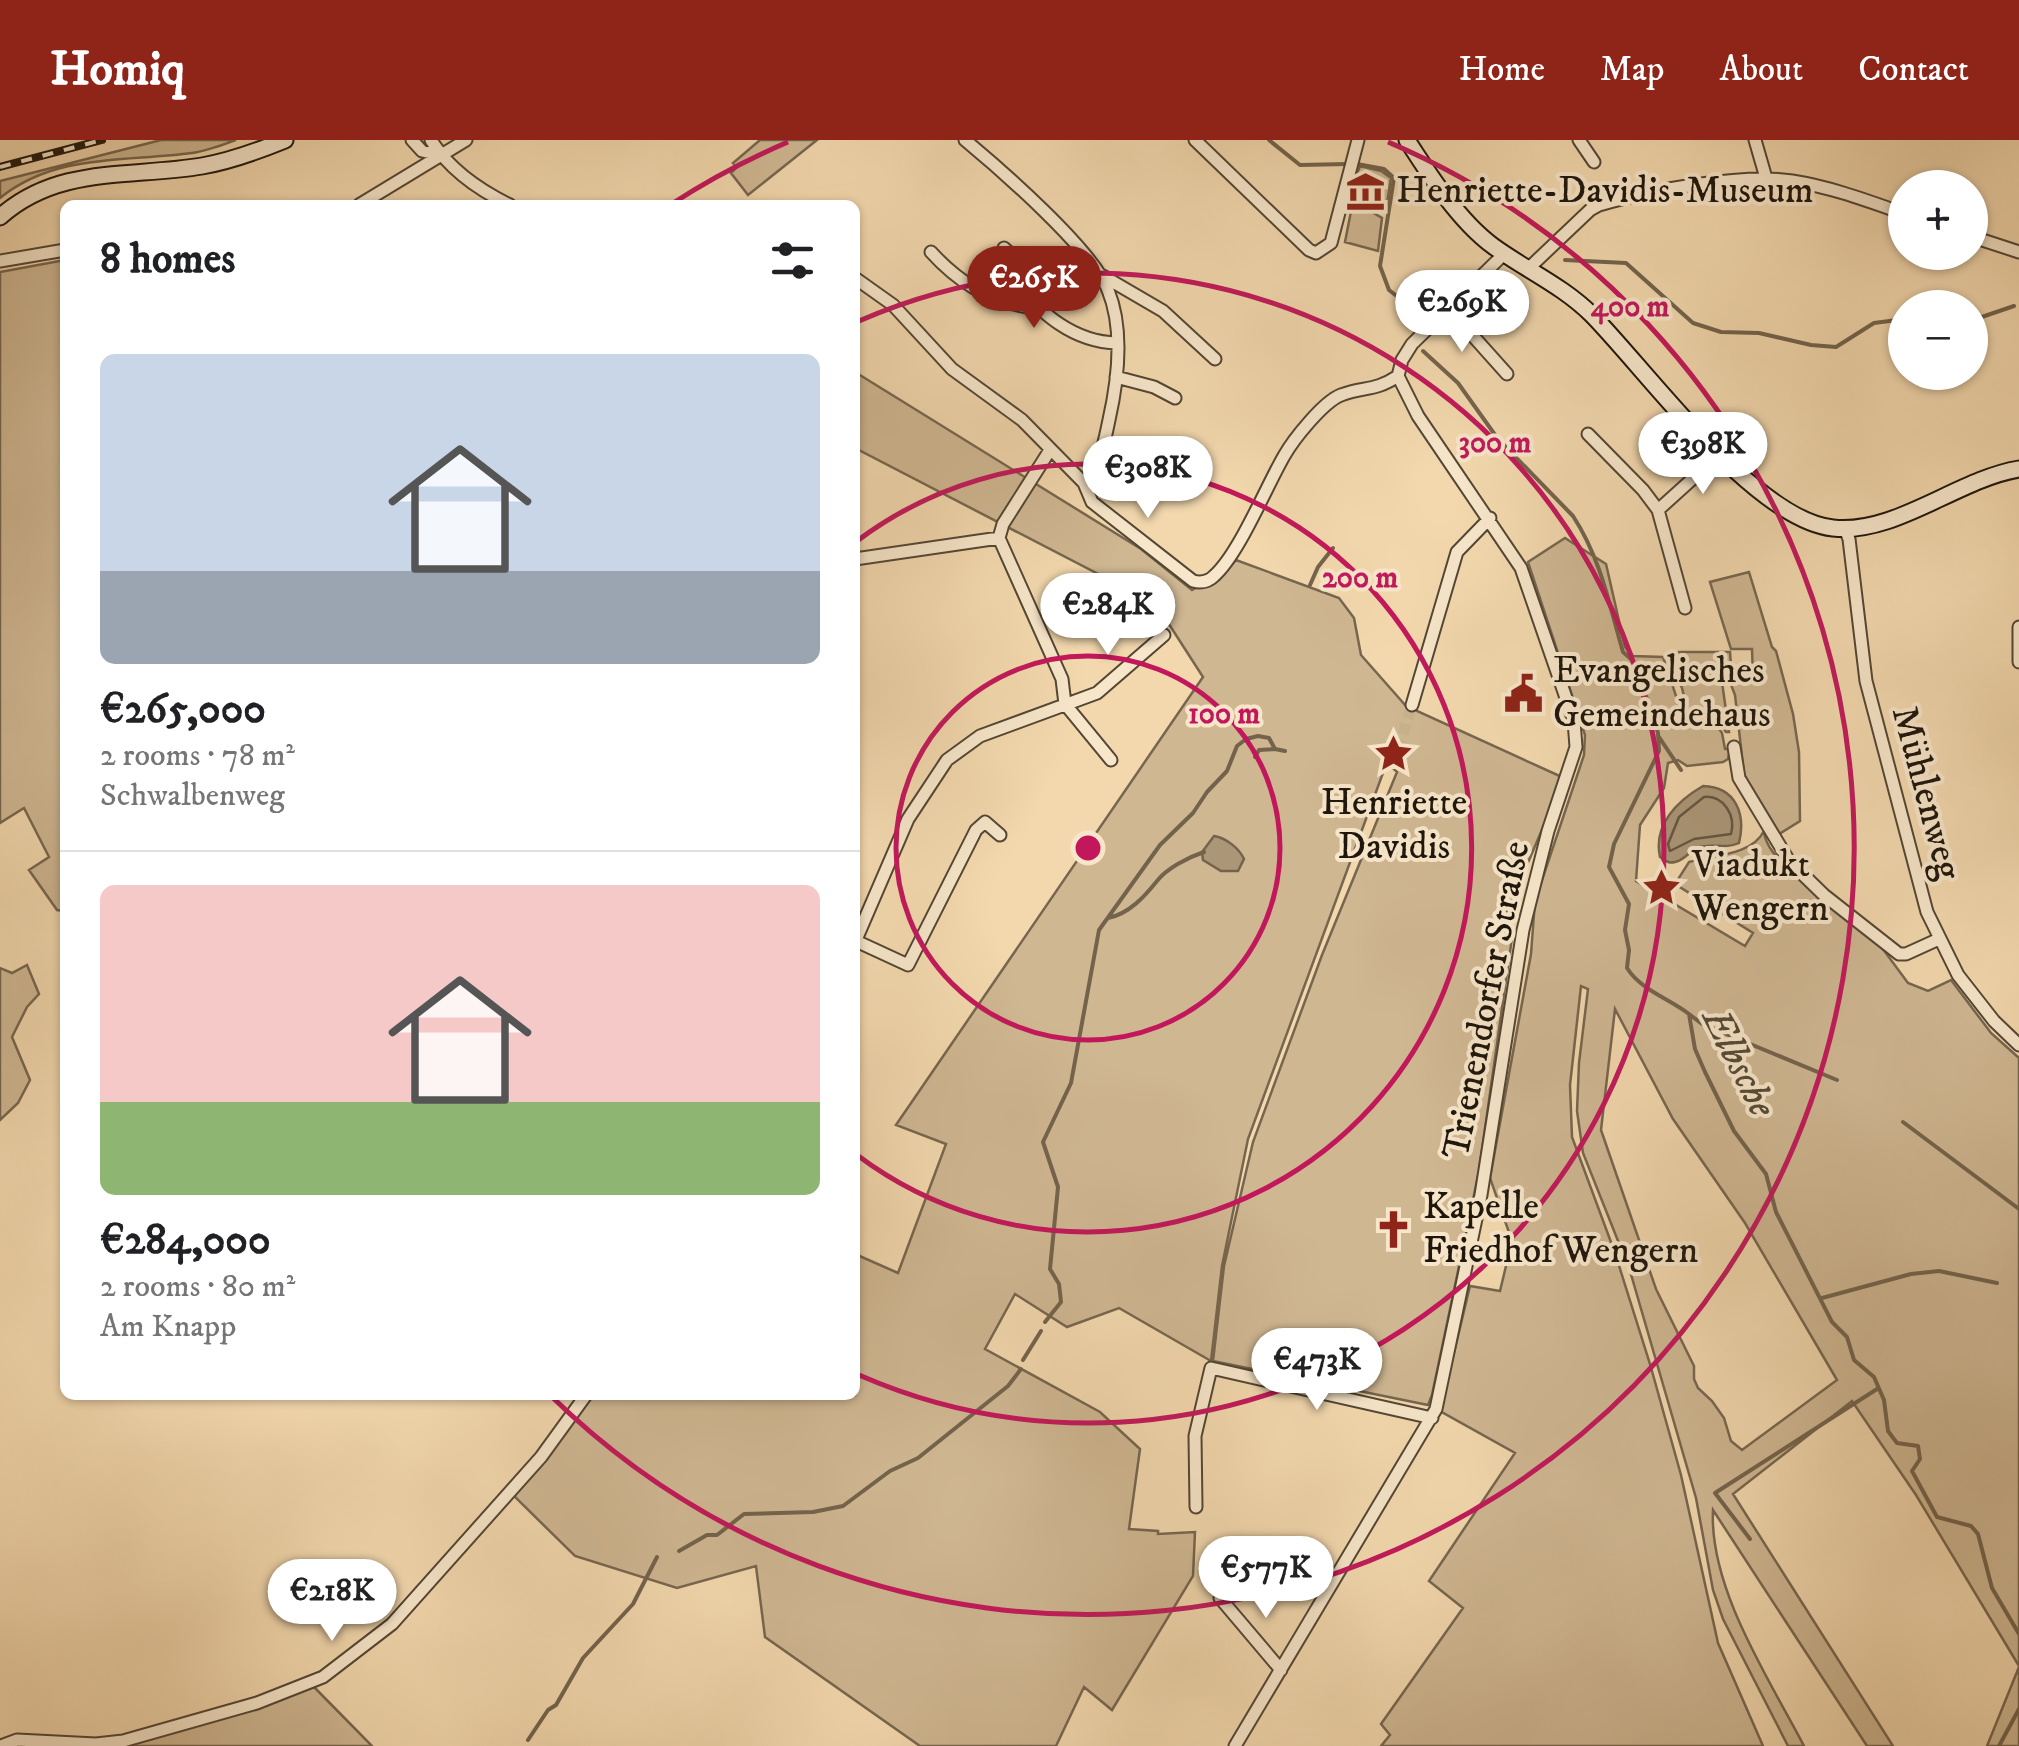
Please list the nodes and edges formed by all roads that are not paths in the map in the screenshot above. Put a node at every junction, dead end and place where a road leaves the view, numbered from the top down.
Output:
1 (284, 140) edge
2 (412, 140) edge
3 (431, 140) edge
4 (466, 140) edge
5 (965, 140) edge
6 (1196, 140) edge
7 (1358, 140) edge
8 (1408, 140) edge
9 (1579, 140) edge
10 (1755, 140) edge
11 (440, 155) junction
12 (1594, 162) dead end
13 (1766, 178) junction
14 (367, 200) edge
15 (502, 200) edge
16 (1888, 208) edge
17 (0, 217) edge
18 (1988, 242) edge
19 (1004, 248) dead end
20 (60, 251) edge
21 (931, 252) dead end
22 (2019, 252) edge
23 (1505, 253) junction
24 (0, 261) edge
25 (1530, 267) junction
26 (1100, 275) junction
27 (860, 281) edge
28 (1038, 308) junction
29 (1448, 308) junction
30 (1117, 343) junction
31 (1214, 359) dead end
32 (1507, 374) dead end
33 (1398, 376) junction
34 (1116, 377) junction
35 (1175, 398) dead end
36 (1588, 434) dead end
37 (1050, 450) junction
38 (1720, 454) junction
39 (2019, 469) edge
40 (1084, 482) junction
41 (1658, 510) junction
42 (1490, 518) junction
43 (1845, 528) junction
44 (999, 538) junction
45 (860, 558) edge
46 (1685, 608) dead end
47 (2019, 627) edge
48 (1164, 634) dead end
49 (2019, 662) edge
50 (1064, 704) junction
51 (1412, 705) tunnel mouth
52 (1734, 746) dead end
53 (1111, 760) dead end
54 (1000, 835) dead end
55 (860, 929) edge
56 (1939, 939) junction
57 (860, 943) edge
58 (2019, 1044) edge
59 (582, 1400) edge
60 (1432, 1418) junction
61 (1196, 1507) dead end
62 (1220, 1598) dead end
63 (1281, 1670) junction
64 (2, 1746) edge
65 (1236, 1746) edge

1 - 17 main road
2 - 11 street
3 - 11 street
4 - 11 street
5 - 26 street
6 - 7 street
8 - 23 main road
9 - 12 street
10 - 13 street
11 - 14 street
11 - 15 street
13 - 16 street
13 - 25 street
18 - 22 street
19 - 28 street
20 - 24 street
21 - 28 street
23 - 25 main road
23 - 29 street
25 - 38 main road
26 - 30 street
26 - 31 street
27 - 37 street
28 - 30 street
29 - 32 street
29 - 33 street
30 - 34 street
33 - 40 street
33 - 42 street, Trienendorfer Straße
34 - 35 street
34 - 40 street
36 - 41 street
37 - 40 street
37 - 44 street
38 - 41 street
38 - 43 main road
39 - 43 main road
41 - 46 street
42 - 51 street
42 - 60 street, Trienendorfer Straße
43 - 56 street, Mühlenweg
44 - 45 street
44 - 50 street
47 - 49 street
48 - 50 street
50 - 53 street
50 - 55 street
52 - 56 street
54 - 57 street
56 - 58 street, Mühlenweg
59 - 64 street
60 - 61 street
60 - 63 street, Trienendorfer Straße
62 - 63 street
63 - 65 street, Trienendorfer Straße

